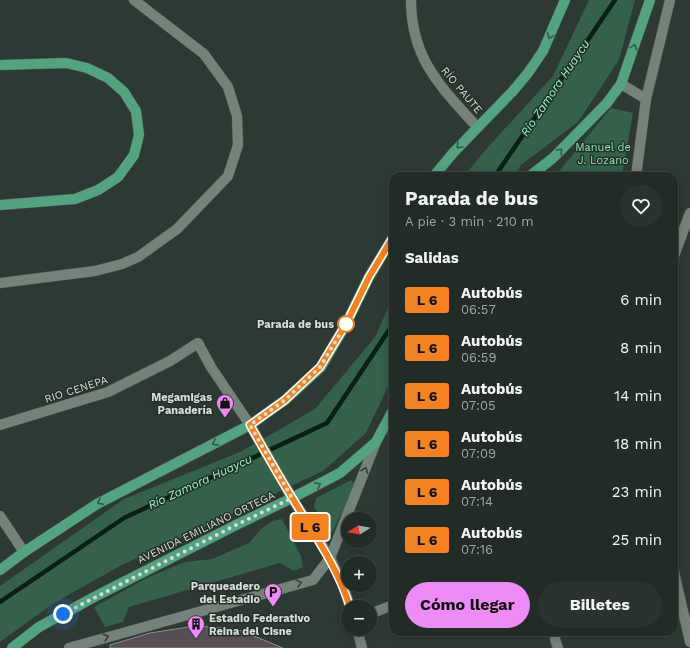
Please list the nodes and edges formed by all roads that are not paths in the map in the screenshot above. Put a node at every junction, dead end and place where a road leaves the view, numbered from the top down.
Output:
1 (134, 0) edge
2 (411, 0) edge
3 (565, 0) edge
4 (650, 0) edge
5 (670, 0) edge
6 (0, 65) edge
7 (621, 84) junction
8 (646, 98) junction
9 (477, 127) junction
10 (437, 172) edge
11 (535, 172) edge
12 (637, 172) edge
13 (0, 205) edge
14 (690, 213) edge
15 (389, 244) edge
16 (678, 245) edge
17 (0, 283) edge
18 (389, 418) edge
19 (0, 425) edge
20 (250, 425) junction
21 (376, 442) junction
22 (292, 498) junction
23 (0, 516) edge
24 (24, 552) junction
25 (330, 558) junction
26 (0, 570) edge
27 (678, 590) edge
28 (348, 600) edge
29 (389, 607) edge
30 (377, 611) edge
31 (359, 636) edge
32 (555, 636) edge
33 (690, 642) edge
34 (12, 648) edge
35 (69, 648) edge
36 (362, 648) edge
37 (558, 648) edge

1 - 17 street
2 - 9 street, RÍO PAUTE
3 -> 9 main road
7 -> 4 main road
5 - 8 street
6 - 13 main road
7 - 8 street
11 -> 7 main road
8 - 12 street
9 -> 10 main road
14 - 16 street
15 - 20 main road
18 - 21 main road, AVENIDA EMILIANO ORTEGA
19 - 20 street, RIO CENEPA
20 - 22 street
20 -> 24 main road
22 -> 21 main road, AVENIDA EMILIANO ORTEGA
25 -> 21 street
22 - 25 street
22 - 34 main road, AVENIDA EMILIANO ORTEGA
23 - 24 street
24 - 26 main road
25 - 28 street
35 -> 25 street
27 - 33 street
29 - 30 street
31 - 36 street
32 - 37 street

